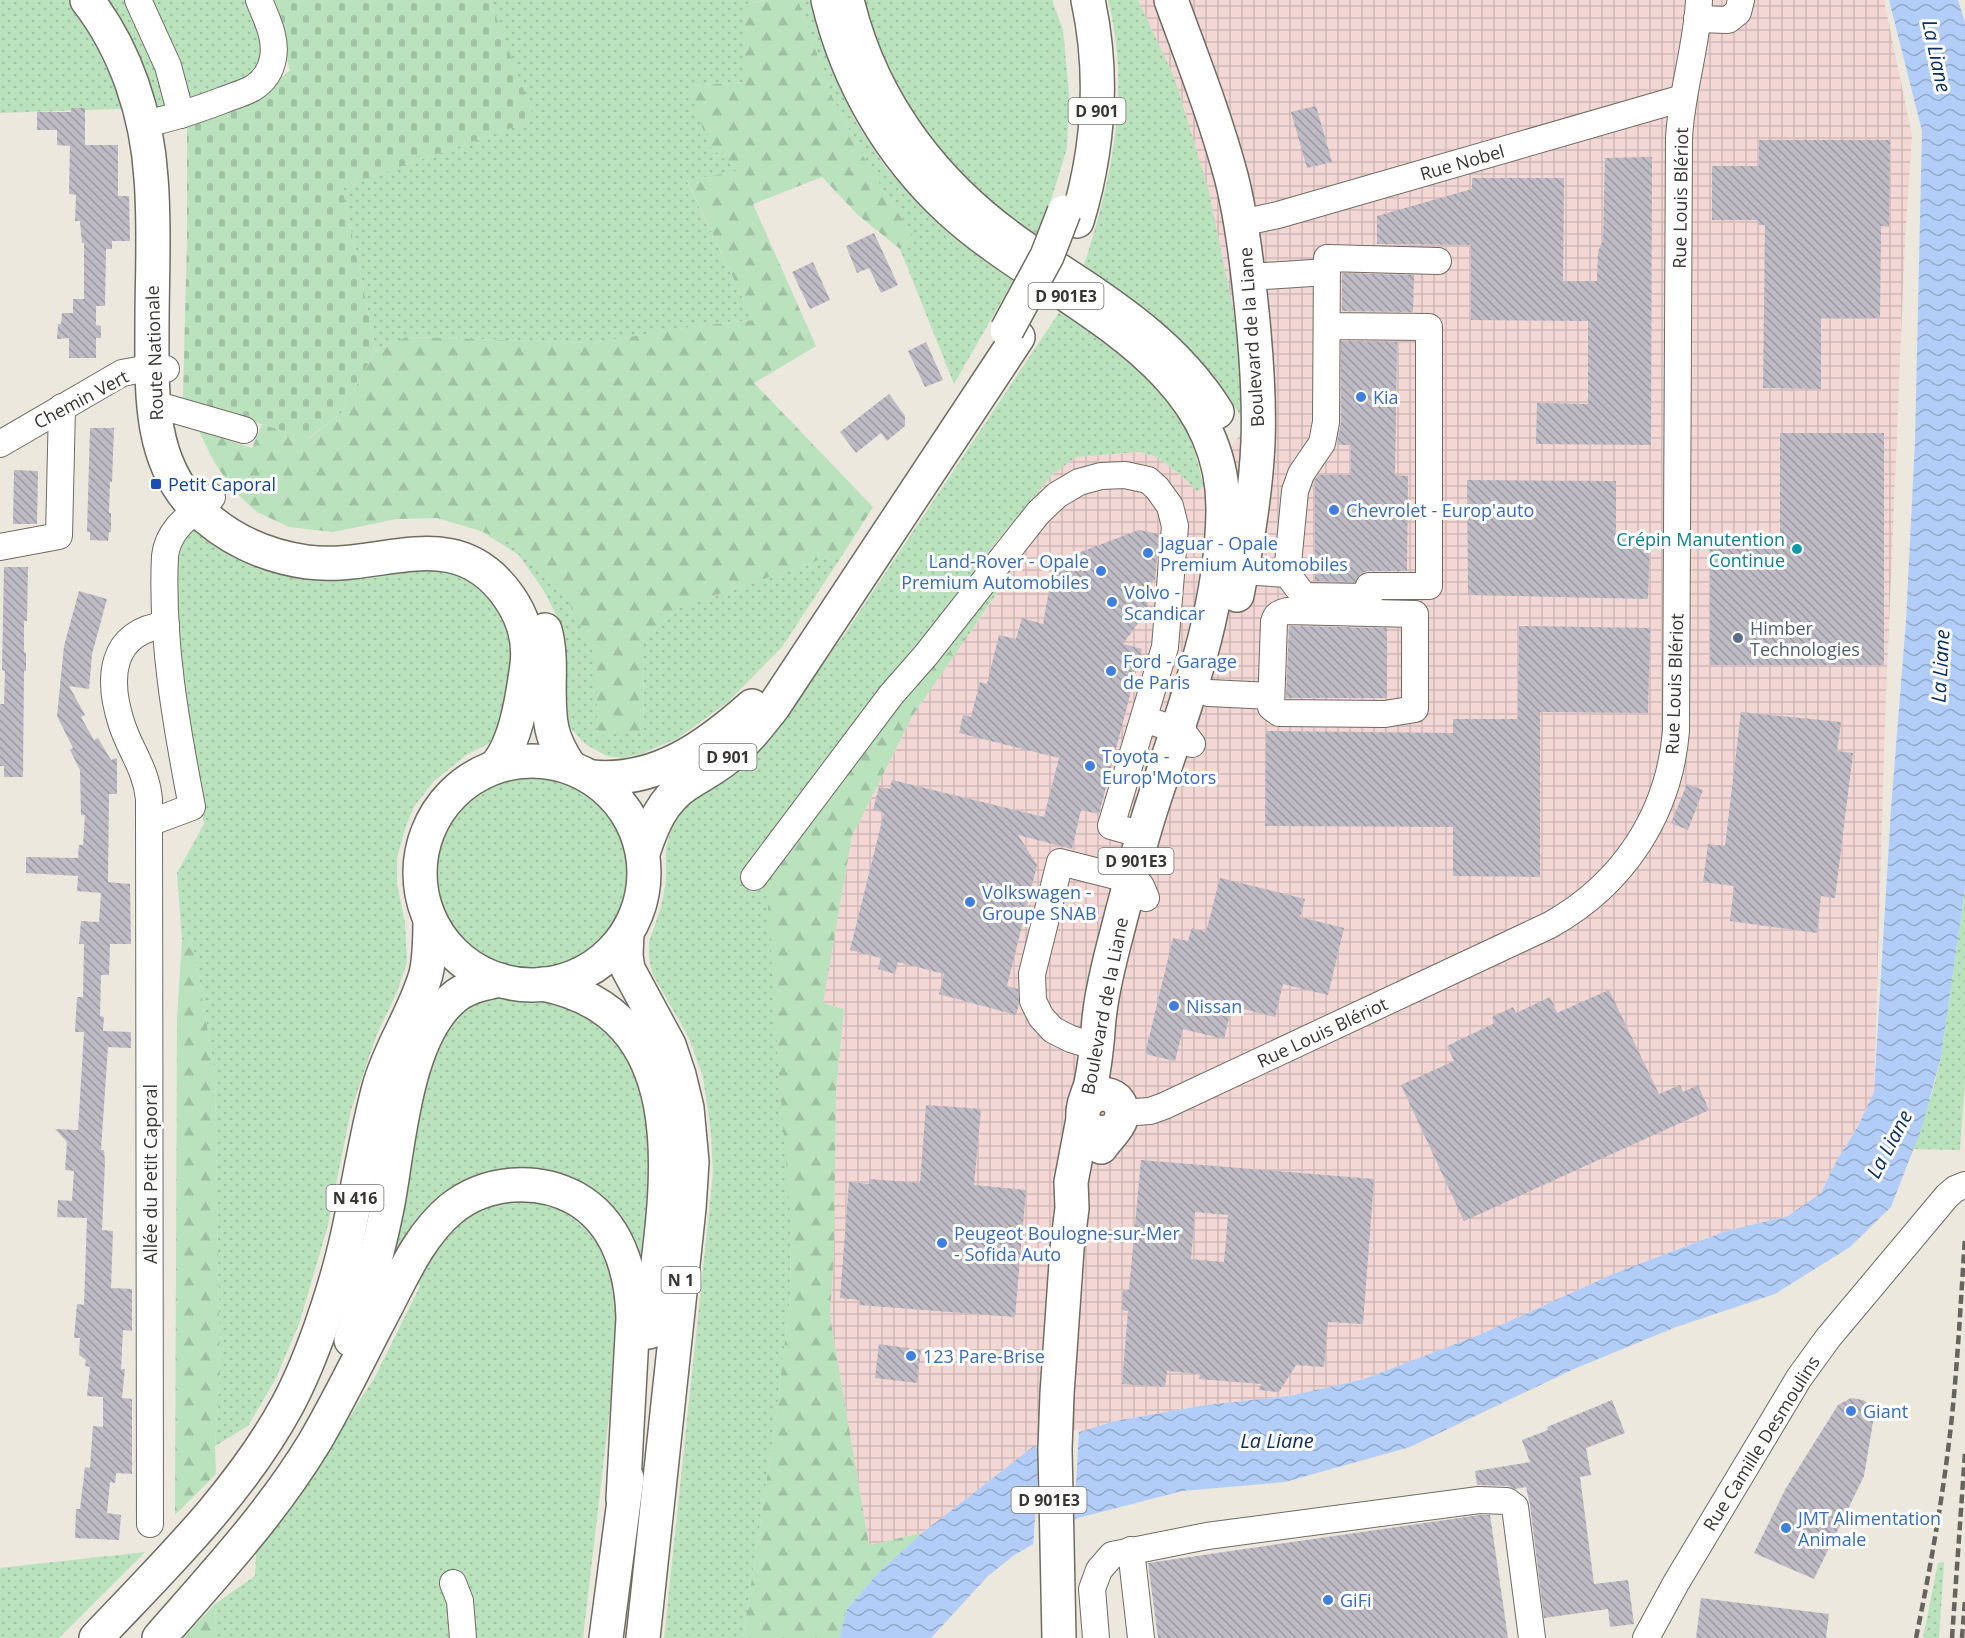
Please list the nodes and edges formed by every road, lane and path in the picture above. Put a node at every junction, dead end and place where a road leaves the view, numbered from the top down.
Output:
1 (87, 0) edge
2 (111, 0) edge
3 (138, 0) edge
4 (259, 0) edge
5 (828, 0) edge
6 (847, 0) edge
7 (1065, 0) edge
8 (1088, 0) edge
9 (1171, 0) edge
10 (1742, 0) edge
11 (1698, 9) edge
12 (1683, 98) junction
13 (162, 120) junction
14 (1070, 216) junction
15 (1241, 223) junction
16 (1438, 261) dead end
17 (1327, 272) junction
18 (1249, 277) junction
19 (1328, 326) junction
20 (159, 369) junction
21 (62, 407) junction
22 (168, 408) junction
23 (244, 430) dead end
24 (0, 444) edge
25 (198, 496) junction
26 (0, 547) edge
27 (1241, 568) junction
28 (1287, 574) junction
29 (160, 626) junction
30 (809, 651) junction
31 (1209, 693) junction
32 (1271, 696) junction
33 (1144, 719) junction
34 (1185, 737) junction
35 (495, 767) junction
36 (581, 772) junction
37 (149, 823) junction
38 (1143, 835) junction
39 (643, 853) junction
40 (754, 877) dead end
41 (1138, 889) junction
42 (430, 920) junction
43 (627, 933) junction
44 (500, 980) junction
45 (543, 984) junction
46 (1097, 1047) junction
47 (1103, 1113) junction
48 (1965, 1185) edge
49 (1965, 1196) edge
50 (1941, 1205) junction
51 (623, 1499) junction
52 (238, 1519) junction
53 (150, 1524) dead end
54 (1051, 1549) junction
55 (1131, 1550) junction
56 (218, 1562) junction
57 (453, 1584) dead end
58 (96, 1638) edge
59 (145, 1638) edge
60 (159, 1638) edge
61 (463, 1638) edge
62 (606, 1638) edge
63 (643, 1638) edge
64 (1038, 1638) edge
65 (1059, 1638) edge
66 (1096, 1638) edge
67 (1141, 1638) edge
68 (1532, 1638) edge
69 (1646, 1638) edge

1 - 13 main road, Route Nationale
2 - 13 main road, Route Nationale
3 - 13 street
4 - 13 street
5 - 34 main road, Boulevard de la Liane / D 901E3
6 - 27 main road, D 901E3
7 - 14 main road
8 - 14 main road, D 901
9 - 15 main road, Boulevard de la Liane / D 901E3
10 - 11 street
11 - 12 street, Rue Louis Blériot
12 - 15 street, Rue Nobel
12 - 47 street, Rue Louis Blériot
13 - 20 main road, Route Nationale
14 - 30 main road, D 901
15 - 18 main road, Boulevard de la Liane / D 901E3
16 - 17 street
17 - 18 street
17 - 19 street
18 - 27 main road, Boulevard de la Liane / D 901E3
19 - 28 street
19 - 28 street
20 - 21 street, Chemin Vert
20 - 22 main road, Route Nationale
20 - 25 main road, Route Nationale
21 - 24 street, Chemin Vert
21 - 26 street
22 - 23 street
22 - 25 main road, Route Nationale
25 - 29 street
25 - 35 main road, Route Nationale
25 - 36 main road, Route Nationale
27 - 28 street
27 - 31 main road, Boulevard de la Liane / D 901E3
29 - 37 street, Allée du Petit Caporal
29 - 37 street
30 - 36 main road, D 901
30 - 39 main road, D 901
31 - 32 street
31 - 34 main road, Boulevard de la Liane / D 901E3
32 - 32 street
33 - 34 street
33 - 38 street
33 - 40 street
34 - 38 main road, Boulevard de la Liane / D 901E3
34 - 41 main road, Boulevard de la Liane / D 901E3
35 - 36 main road
35 - 42 main road
36 - 39 main road
37 - 53 street, Allée du Petit Caporal
38 - 41 main road, Boulevard de la Liane / D 901E3
39 - 43 main road
41 - 46 main road, Boulevard de la Liane / D 901E3
41 - 46 street
41 - 47 main road, Boulevard de la Liane / D 901E3
42 - 44 main road
42 - 52 main road, N 416
43 - 45 main road
43 - 63 main road, N 1
44 - 45 main road
44 - 52 main road, N 416
45 - 51 main road, N 1
46 - 47 main road, Boulevard de la Liane / D 901E3
47 - 54 main road, Boulevard de la Liane / D 901E3
48 - 50 street, Rue Camille Desmoulins
49 - 50 street, Rue Camille Desmoulins
50 - 69 street, Rue Camille Desmoulins
51 - 52 main road
51 - 62 main road, N 1
52 - 56 main road, N 416
52 - 58 main road, N 416
54 - 64 main road, D 901E3
54 - 65 main road, D 901E3
55 - 66 street
55 - 67 street
55 - 68 street
56 - 59 main road, N 416
56 - 60 main road
57 - 61 street

